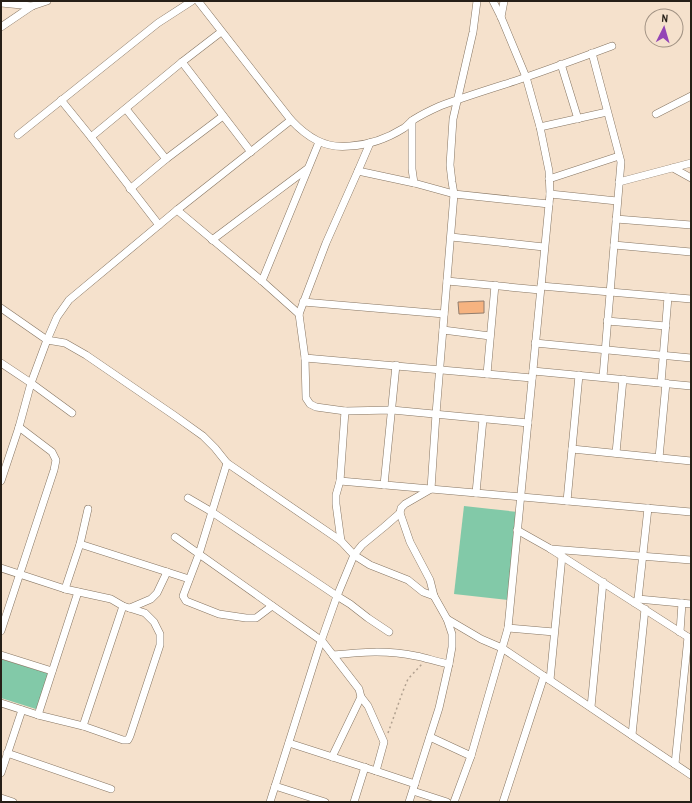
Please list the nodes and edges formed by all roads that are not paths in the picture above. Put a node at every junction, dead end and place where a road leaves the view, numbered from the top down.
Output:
1 (47, 1) edge
2 (192, 1) edge
3 (198, 1) edge
4 (477, 1) edge
5 (493, 1) edge
6 (504, 1) edge
7 (1, 3) edge
8 (32, 6) junction
9 (501, 17) junction
10 (1, 27) edge
11 (221, 32) junction
12 (612, 46) dead end
13 (592, 54) junction
14 (182, 62) junction
15 (561, 64) junction
16 (526, 77) junction
17 (691, 96) edge
18 (61, 100) junction
19 (458, 100) junction
20 (126, 108) junction
21 (607, 112) junction
22 (656, 114) dead end
23 (223, 116) junction
24 (578, 119) junction
25 (291, 120) junction
26 (412, 121) junction
27 (540, 127) junction
28 (18, 135) dead end
29 (91, 137) junction
30 (319, 142) junction
31 (370, 143) junction
32 (251, 152) junction
33 (619, 156) junction
34 (166, 159) junction
35 (691, 163) edge
36 (673, 168) junction
37 (308, 169) junction
38 (358, 171) junction
39 (691, 178) edge
40 (549, 179) junction
41 (619, 182) junction
42 (414, 183) junction
43 (130, 189) junction
44 (454, 194) junction
45 (550, 194) junction
46 (618, 201) junction
47 (549, 204) junction
48 (177, 210) junction
49 (616, 219) junction
50 (159, 225) junction
51 (691, 225) edge
52 (451, 237) junction
53 (212, 240) junction
54 (614, 245) junction
55 (544, 247) junction
56 (691, 252) edge
57 (262, 281) junction
58 (447, 281) junction
59 (494, 285) junction
60 (541, 288) junction
61 (610, 292) junction
62 (668, 297) junction
63 (691, 299) edge
64 (303, 302) junction
65 (1, 308) edge
66 (299, 314) junction
67 (444, 314) junction
68 (608, 321) junction
69 (666, 326) junction
70 (443, 330) junction
71 (490, 336) junction
72 (47, 340) junction
73 (535, 343) junction
74 (605, 350) junction
75 (663, 355) junction
76 (305, 358) junction
77 (691, 358) edge
78 (1, 363) edge
79 (396, 365) junction
80 (440, 370) junction
81 (487, 374) junction
82 (532, 374) junction
83 (579, 375) junction
84 (603, 377) junction
85 (623, 379) junction
86 (31, 383) junction
87 (663, 383) junction
88 (691, 386) edge
89 (392, 410) junction
90 (345, 412) junction
91 (72, 413) dead end
92 (436, 414) junction
93 (483, 419) junction
94 (528, 423) junction
95 (19, 427) junction
96 (572, 449) junction
97 (616, 453) junction
98 (659, 458) junction
99 (691, 461) edge
100 (227, 463) junction
101 (2, 478) edge
102 (340, 481) junction
103 (384, 485) junction
104 (431, 489) junction
105 (476, 493) junction
106 (520, 497) junction
107 (188, 498) dead end
108 (567, 501) junction
109 (648, 508) junction
110 (88, 509) dead end
111 (212, 512) junction
112 (691, 512) edge
113 (400, 513) junction
114 (517, 530) junction
115 (175, 537) dead end
116 (341, 541) junction
117 (80, 544) junction
118 (549, 548) junction
119 (199, 554) junction
120 (354, 555) junction
121 (562, 556) junction
122 (643, 557) junction
123 (691, 560) edge
124 (1, 568) edge
125 (167, 572) junction
126 (20, 574) junction
127 (189, 579) junction
128 (603, 582) junction
129 (65, 589) junction
130 (78, 592) junction
131 (337, 596) junction
132 (434, 596) junction
133 (637, 601) junction
134 (682, 603) junction
135 (691, 604) edge
136 (272, 606) junction
137 (127, 607) junction
138 (645, 609) junction
139 (447, 619) junction
140 (508, 628) junction
141 (1, 631) edge
142 (389, 632) dead end
143 (554, 632) junction
144 (680, 632) junction
145 (690, 638) edge
146 (322, 641) junction
147 (502, 648) junction
148 (1, 655) edge
149 (333, 655) junction
150 (449, 664) junction
151 (52, 671) junction
152 (547, 678) junction
153 (361, 697) junction
154 (1, 703) edge
155 (591, 707) junction
156 (22, 710) junction
157 (38, 715) junction
158 (83, 726) junction
159 (632, 735) junction
160 (430, 737) junction
161 (289, 743) junction
162 (7, 753) junction
163 (471, 756) junction
164 (332, 757) junction
165 (675, 764) junction
166 (365, 767) junction
167 (376, 770) junction
168 (1, 773) edge
169 (691, 775) edge
170 (275, 786) junction
171 (414, 787) junction
172 (111, 789) dead end
173 (1, 798) edge
174 (320, 801) edge
175 (13, 802) edge
176 (270, 802) edge
177 (354, 802) edge
178 (409, 802) edge
179 (447, 802) edge
180 (454, 802) edge
181 (503, 802) edge

1 - 8 street
2 - 18 street
3 - 11 street
4 - 19 street
5 - 9 street
6 - 9 street
7 - 8 street
8 - 10 street
9 - 16 street
11 - 14 street
11 - 25 street
12 - 13 street
13 - 15 street
13 - 21 street
14 - 20 street
14 - 23 street
15 - 16 street
15 - 24 street
16 - 19 street
16 - 27 street
17 - 22 street
18 - 28 street
18 - 29 street
19 - 26 street
19 - 44 street
20 - 29 street
20 - 34 street
21 - 24 street
21 - 33 street
23 - 32 street
23 - 34 street
24 - 27 street
25 - 30 street
25 - 32 street
26 - 31 street
26 - 42 street
27 - 40 street
29 - 43 street
30 - 31 street
30 - 37 street
31 - 38 street
32 - 48 street
33 - 40 street
33 - 41 street
34 - 43 street
35 - 36 street
36 - 39 street
36 - 41 street
37 - 53 street
37 - 57 street
38 - 42 street
38 - 64 street
40 - 45 street
41 - 46 street
42 - 44 street
43 - 50 street
44 - 47 street
44 - 52 street
45 - 46 street
45 - 47 street
46 - 49 street
47 - 55 street
48 - 50 street
48 - 53 street
49 - 51 street
49 - 54 street
50 - 72 street
52 - 55 street
52 - 58 street
53 - 57 street
54 - 56 street
54 - 61 street
55 - 60 street
57 - 66 street
58 - 59 street
58 - 67 street
59 - 60 street
59 - 71 street
60 - 61 street
60 - 73 street
61 - 62 street
61 - 68 street
62 - 63 street
62 - 69 street
64 - 66 street
64 - 67 street
65 - 72 street
66 - 76 street
67 - 70 street
68 - 69 street
68 - 74 street
69 - 75 street
70 - 71 street
70 - 80 street
71 - 81 street
72 - 86 street
72 - 100 street
73 - 74 street
73 - 82 street
74 - 75 street
74 - 84 street
75 - 77 street
75 - 87 street
76 - 79 street
76 - 90 street
78 - 86 street
79 - 80 street
79 - 89 street
80 - 81 street
80 - 92 street
81 - 82 street
82 - 83 street
82 - 94 street
83 - 84 street
83 - 96 street
84 - 85 street
85 - 87 street
85 - 97 street
86 - 91 street
86 - 95 street
87 - 88 street
87 - 98 street
89 - 90 street
89 - 92 street
89 - 103 street
90 - 102 street
92 - 93 street
92 - 104 street
93 - 94 street
93 - 105 street
94 - 106 street
95 - 101 street
95 - 126 street
96 - 97 street
96 - 108 street
97 - 98 street
98 - 99 street
100 - 111 street
100 - 116 street
102 - 103 street
102 - 116 street
103 - 104 street
104 - 105 street
104 - 113 street
105 - 106 street
106 - 108 street
106 - 114 street
107 - 111 street
108 - 109 street
109 - 112 street
109 - 122 street
110 - 117 street
111 - 119 street
111 - 131 street
113 - 120 street
113 - 132 street
114 - 118 street
114 - 140 street
115 - 119 street
116 - 120 street
117 - 125 street
117 - 129 street
118 - 121 street
118 - 122 street
119 - 127 street
119 - 136 street
120 - 131 street
120 - 132 street
121 - 128 street
121 - 143 street
122 - 123 street
122 - 133 street
124 - 126 street
125 - 127 street
125 - 137 street
126 - 129 street
126 - 141 street
127 - 136 street
128 - 133 street
128 - 155 street
129 - 130 street
130 - 137 street
130 - 151 street
131 - 142 street
131 - 146 street
132 - 139 street
133 - 134 street
133 - 138 street
134 - 135 street
134 - 144 street
136 - 146 street
137 - 158 street
137 - 158 street
138 - 144 street
138 - 159 street
139 - 147 street
139 - 150 street
140 - 143 street
140 - 147 street
143 - 152 street
144 - 145 street
145 - 165 street
146 - 149 street
146 - 161 street
147 - 152 street
147 - 163 street
148 - 151 street
149 - 150 street
149 - 153 street
150 - 160 street
151 - 157 street
152 - 155 street
152 - 181 street
153 - 164 street
153 - 167 street
154 - 156 street
155 - 159 street
156 - 157 street
156 - 162 street
157 - 158 street
159 - 165 street
160 - 163 street
160 - 171 street
161 - 164 street
161 - 170 street
162 - 168 street
162 - 172 street
163 - 180 street
164 - 166 street
165 - 169 street
166 - 167 street
166 - 177 street
167 - 171 street
170 - 174 street
170 - 176 street
171 - 178 street
171 - 179 street
173 - 175 street

